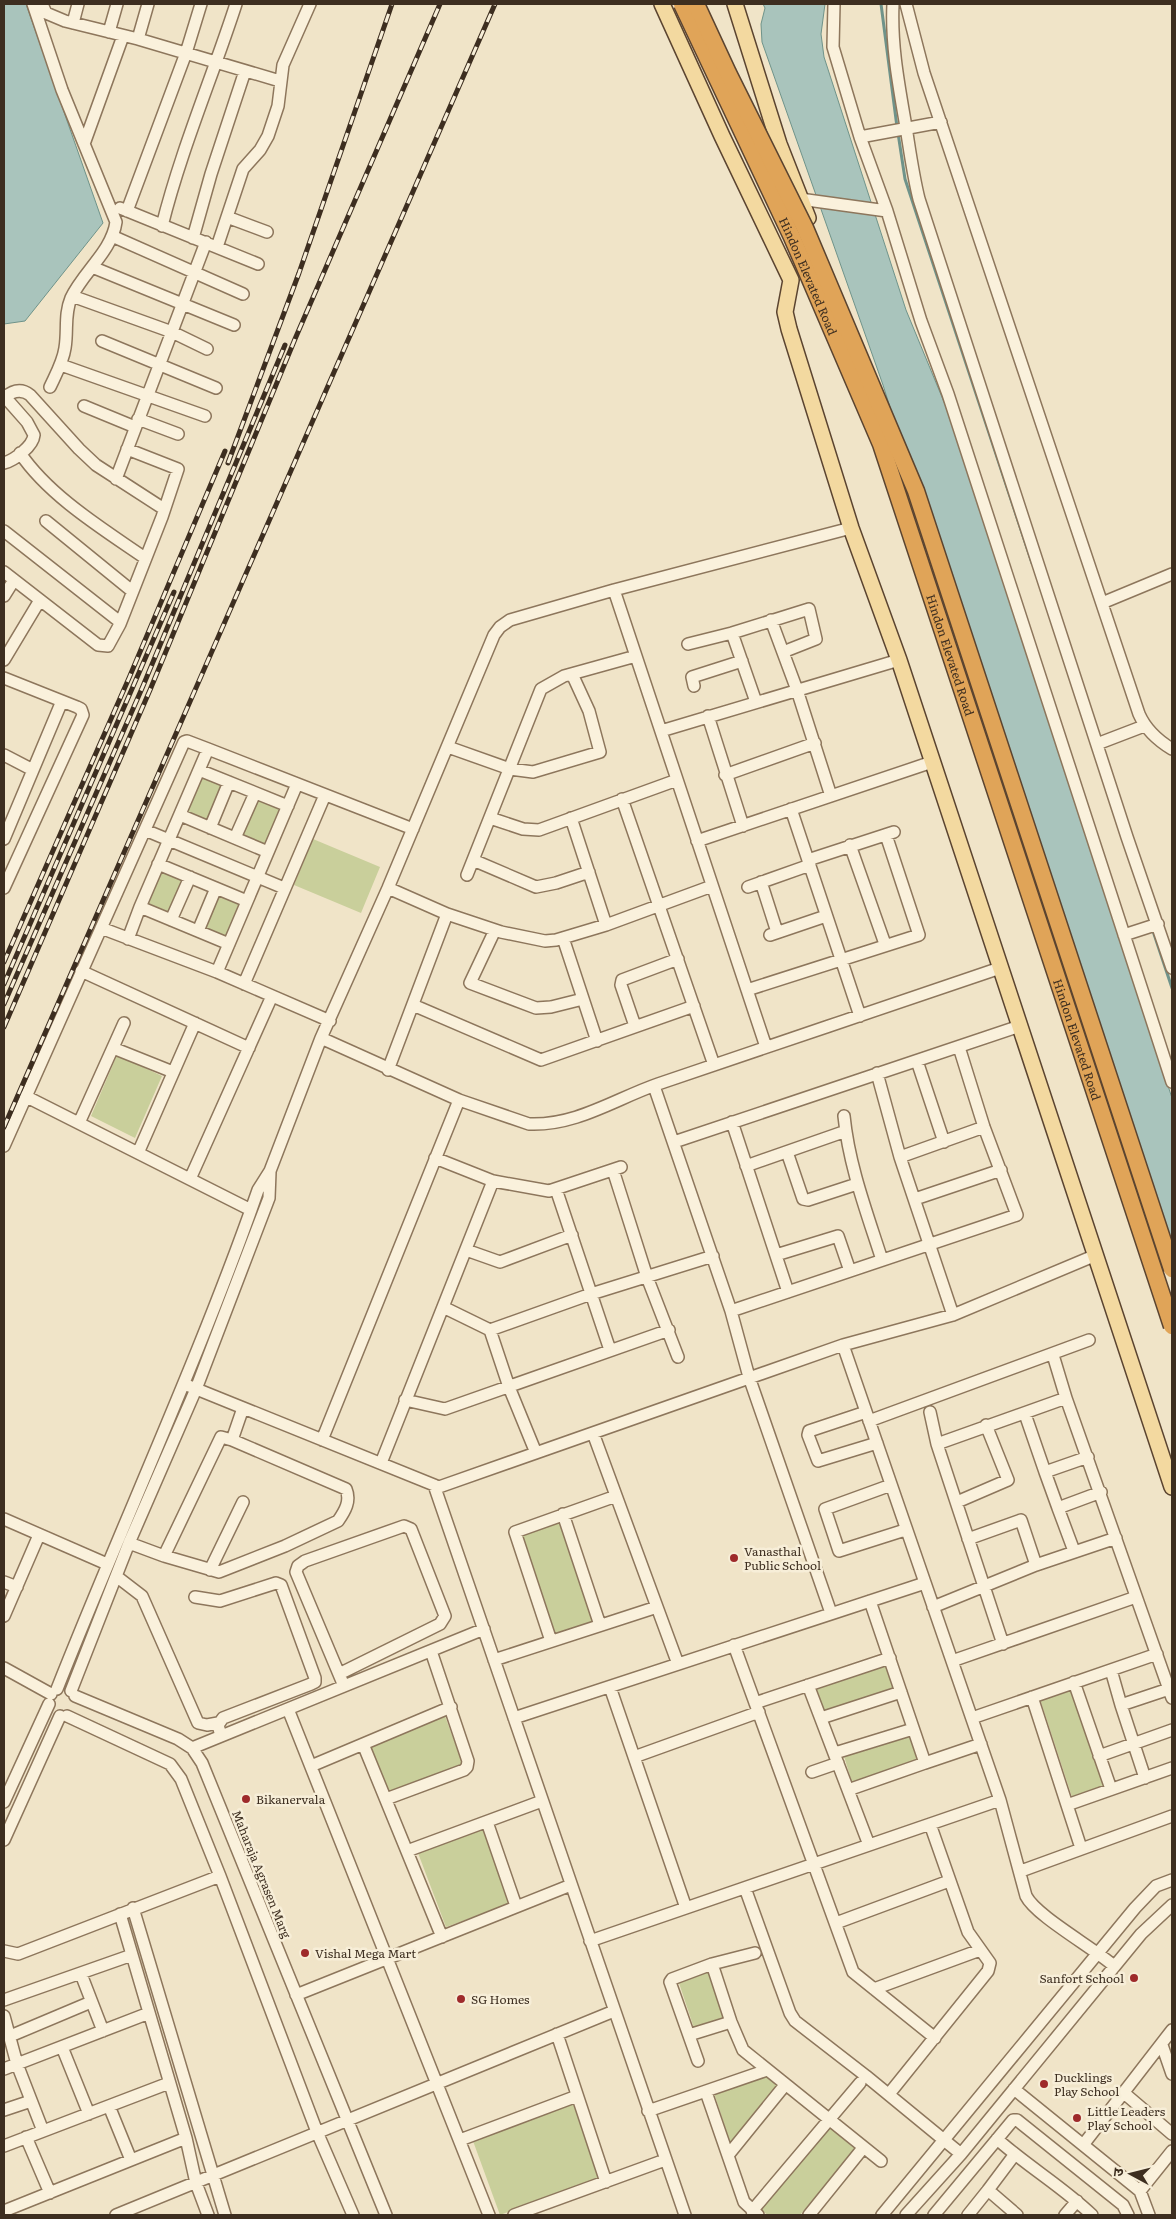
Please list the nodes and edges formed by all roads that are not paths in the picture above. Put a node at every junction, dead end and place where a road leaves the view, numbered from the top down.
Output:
1 (33, 4) edge
2 (42, 4) edge
3 (78, 4) edge
4 (117, 4) edge
5 (148, 4) edge
6 (201, 4) edge
7 (236, 4) edge
8 (310, 4) edge
9 (662, 4) edge
10 (682, 4) edge
11 (696, 4) edge
12 (735, 4) edge
13 (893, 4) edge
14 (906, 4) edge
15 (835, 5) edge
16 (73, 23) junction
17 (109, 32) junction
18 (123, 36) junction
19 (138, 39) junction
20 (186, 53) junction
21 (217, 62) junction
22 (246, 71) junction
23 (280, 81) junction
24 (766, 103) junction
25 (941, 122) junction
26 (716, 124) junction
27 (904, 128) junction
28 (860, 138) junction
29 (84, 144) junction
30 (804, 199) junction
31 (110, 204) junction
32 (127, 211) junction
33 (882, 211) junction
34 (227, 217) junction
35 (162, 226) junction
36 (267, 232) dead end
37 (112, 236) junction
38 (193, 238) junction
39 (206, 242) junction
40 (217, 247) junction
41 (258, 264) dead end
42 (92, 267) junction
43 (193, 273) junction
44 (790, 280) junction
45 (243, 294) dead end
46 (72, 296) junction
47 (183, 303) junction
48 (234, 325) dead end
49 (172, 332) junction
50 (102, 341) dead end
51 (207, 349) dead end
52 (159, 364) junction
53 (60, 365) junction
54 (50, 387) dead end
55 (216, 388) dead end
56 (148, 394) junction
57 (4, 397) edge
58 (84, 406) dead end
59 (205, 416) dead end
60 (137, 423) junction
61 (178, 434) dead end
62 (127, 449) junction
63 (20, 453) junction
64 (4, 462) edge
65 (116, 479) junction
66 (164, 509) junction
67 (46, 521) dead end
68 (851, 528) junction
69 (4, 531) edge
70 (145, 558) junction
71 (4, 572) edge
72 (1172, 574) edge
73 (14, 580) junction
74 (614, 590) junction
75 (132, 591) junction
76 (4, 596) edge
77 (40, 600) junction
78 (1102, 604) junction
79 (771, 620) junction
80 (120, 622) junction
81 (732, 633) junction
82 (688, 644) dead end
83 (783, 652) junction
84 (636, 656) junction
85 (4, 660) edge
86 (899, 660) junction
87 (742, 661) junction
88 (572, 674) junction
89 (4, 678) edge
90 (694, 686) dead end
91 (797, 690) junction
92 (62, 701) junction
93 (756, 702) junction
94 (708, 716) junction
95 (1144, 726) junction
96 (661, 731) junction
97 (815, 743) junction
98 (1097, 744) junction
99 (448, 747) junction
100 (208, 749) junction
101 (1172, 749) edge
102 (4, 755) edge
103 (932, 762) junction
104 (510, 769) junction
105 (33, 770) junction
106 (199, 770) junction
107 (725, 775) junction
108 (677, 780) junction
109 (229, 782) junction
110 (297, 784) junction
111 (255, 792) junction
112 (325, 795) junction
113 (831, 796) junction
114 (622, 799) junction
115 (288, 806) junction
116 (791, 809) junction
117 (180, 815) junction
118 (490, 818) junction
119 (571, 818) junction
120 (742, 826) junction
121 (210, 828) junction
122 (413, 829) junction
123 (145, 830) junction
124 (235, 838) junction
125 (4, 839) edge
126 (168, 841) junction
127 (697, 842) junction
128 (850, 845) junction
129 (268, 852) junction
130 (474, 860) junction
131 (809, 862) junction
132 (158, 864) junction
133 (589, 872) junction
134 (468, 875) dead end
135 (190, 877) junction
136 (257, 877) junction
137 (761, 882) junction
138 (712, 886) junction
139 (748, 887) dead end
140 (4, 888) edge
141 (216, 888) junction
142 (284, 888) junction
143 (388, 888) junction
144 (247, 901) junction
145 (659, 906) junction
146 (140, 907) junction
147 (447, 914) junction
148 (826, 916) junction
149 (171, 920) junction
150 (606, 925) junction
151 (101, 928) junction
152 (1161, 928) edge
153 (494, 930) junction
154 (198, 931) junction
155 (1124, 935) junction
156 (563, 938) junction
157 (128, 939) junction
158 (229, 944) junction
159 (885, 944) junction
160 (678, 959) junction
161 (841, 959) junction
162 (1000, 968) junction
163 (1172, 968) edge
164 (81, 971) junction
165 (217, 972) junction
166 (244, 984) junction
167 (747, 990) junction
168 (272, 996) junction
169 (582, 999) junction
170 (414, 1005) junction
171 (694, 1006) junction
172 (860, 1016) junction
173 (330, 1021) junction
174 (195, 1023) junction
175 (124, 1024) dead end
176 (635, 1026) junction
177 (1020, 1026) junction
178 (322, 1038) junction
179 (597, 1041) junction
180 (959, 1047) junction
181 (113, 1048) junction
182 (249, 1048) junction
183 (766, 1048) junction
184 (917, 1061) junction
185 (714, 1065) junction
186 (388, 1070) junction
187 (173, 1072) junction
188 (877, 1073) junction
189 (1172, 1082) edge
190 (654, 1086) junction
191 (25, 1096) junction
192 (459, 1100) junction
193 (844, 1116) dead end
194 (732, 1122) junction
195 (79, 1124) junction
196 (984, 1127) junction
197 (846, 1131) junction
198 (674, 1142) junction
199 (944, 1142) junction
200 (4, 1146) edge
201 (787, 1152) junction
202 (138, 1153) junction
203 (435, 1158) junction
204 (900, 1158) junction
205 (746, 1166) junction
206 (270, 1170) junction
207 (1001, 1170) junction
208 (190, 1180) junction
209 (493, 1181) junction
210 (857, 1184) junction
211 (556, 1189) junction
212 (915, 1199) junction
213 (251, 1210) junction
214 (572, 1235) junction
215 (930, 1245) junction
216 (466, 1250) junction
217 (776, 1255) junction
218 (1096, 1255) junction
219 (713, 1256) junction
220 (882, 1260) junction
221 (1172, 1269) edge
222 (850, 1271) junction
223 (648, 1277) junction
224 (788, 1292) junction
225 (592, 1294) junction
226 (443, 1307) junction
227 (731, 1311) junction
228 (954, 1315) junction
229 (1172, 1326) edge
230 (490, 1330) junction
231 (668, 1330) junction
232 (1089, 1340) dead end
233 (843, 1344) junction
234 (610, 1350) junction
235 (1053, 1355) junction
236 (678, 1357) dead end
237 (749, 1377) junction
238 (184, 1384) junction
239 (509, 1387) junction
240 (196, 1389) junction
241 (1066, 1398) junction
242 (405, 1400) junction
243 (243, 1408) junction
244 (930, 1412) dead end
245 (1025, 1414) junction
246 (868, 1416) junction
247 (986, 1425) junction
248 (593, 1433) junction
249 (232, 1440) junction
250 (322, 1440) junction
251 (877, 1443) junction
252 (937, 1444) junction
253 (536, 1453) junction
254 (1088, 1457) junction
255 (381, 1463) junction
256 (1045, 1472) junction
257 (434, 1485) junction
258 (891, 1485) junction
259 (1172, 1487) edge
260 (1101, 1492) junction
261 (616, 1496) junction
262 (243, 1502) dead end
263 (957, 1502) junction
264 (1058, 1508) junction
265 (563, 1514) junction
266 (4, 1519) edge
267 (906, 1530) junction
268 (39, 1534) junction
269 (1116, 1538) junction
270 (968, 1539) junction
271 (129, 1544) junction
272 (1074, 1551) junction
273 (164, 1556) junction
274 (106, 1564) junction
275 (1036, 1565) junction
276 (210, 1570) junction
277 (116, 1576) junction
278 (4, 1582) edge
279 (925, 1583) junction
280 (17, 1587) junction
281 (984, 1587) junction
282 (196, 1597) dead end
283 (1136, 1597) junction
284 (870, 1601) junction
285 (657, 1607) junction
286 (933, 1607) junction
287 (831, 1613) junction
288 (4, 1616) edge
289 (600, 1625) junction
290 (484, 1629) junction
291 (551, 1641) junction
292 (1003, 1644) junction
293 (734, 1645) junction
294 (431, 1651) junction
295 (1157, 1654) junction
296 (890, 1658) junction
297 (494, 1660) junction
298 (952, 1661) junction
299 (678, 1664) junction
300 (4, 1668) edge
301 (1111, 1670) junction
302 (339, 1674) junction
303 (1074, 1682) junction
304 (808, 1685) junction
305 (344, 1686) junction
306 (610, 1687) junction
307 (901, 1692) junction
308 (73, 1693) junction
309 (1171, 1694) edge
310 (52, 1696) junction
311 (1032, 1697) junction
312 (1121, 1706) junction
313 (757, 1707) junction
314 (451, 1708) junction
315 (288, 1709) junction
316 (63, 1716) junction
317 (514, 1718) junction
318 (821, 1718) junction
319 (972, 1718) junction
320 (218, 1723) junction
321 (913, 1729) junction
322 (1172, 1730) edge
323 (221, 1736) junction
324 (364, 1744) junction
325 (981, 1744) junction
326 (1134, 1744) junction
327 (192, 1748) junction
328 (1100, 1756) junction
329 (634, 1757) junction
330 (836, 1758) junction
331 (925, 1763) junction
332 (311, 1766) junction
333 (1172, 1768) edge
334 (812, 1772) dead end
335 (1145, 1778) junction
336 (7, 1784) edge
337 (1111, 1789) junction
338 (848, 1790) junction
339 (386, 1799) junction
340 (1000, 1800) junction
341 (542, 1801) junction
342 (4, 1802) edge
343 (1068, 1805) junction
344 (1172, 1816) edge
345 (487, 1822) junction
346 (930, 1824) junction
347 (4, 1840) edge
348 (869, 1845) junction
349 (1080, 1848) junction
350 (407, 1851) junction
351 (815, 1864) junction
352 (1021, 1871) junction
353 (220, 1876) junction
354 (1172, 1880) edge
355 (949, 1882) junction
356 (571, 1885) junction
357 (745, 1888) junction
358 (1172, 1905) edge
359 (516, 1906) junction
360 (133, 1908) junction
361 (686, 1908) junction
362 (120, 1914) junction
363 (836, 1923) junction
364 (442, 1936) junction
365 (590, 1941) junction
366 (980, 1950) junction
367 (4, 1951) edge
368 (1098, 1952) junction
369 (755, 1954) dead end
370 (132, 1956) junction
371 (388, 1958) junction
372 (712, 1964) junction
373 (1114, 1966) junction
374 (81, 1974) junction
375 (874, 1989) junction
376 (296, 1995) junction
377 (4, 2000) edge
378 (92, 2002) junction
379 (614, 2011) junction
380 (149, 2013) junction
381 (4, 2016) edge
382 (731, 2022) junction
383 (1172, 2030) edge
384 (103, 2032) junction
385 (15, 2034) dead end
386 (557, 2034) junction
387 (689, 2035) junction
388 (935, 2038) junction
389 (1162, 2044) junction
390 (62, 2047) junction
391 (698, 2061) dead end
392 (17, 2064) junction
393 (4, 2069) edge
394 (767, 2070) junction
395 (1172, 2074) edge
396 (169, 2083) junction
397 (437, 2083) junction
398 (860, 2084) dead end
399 (785, 2085) junction
400 (1014, 2089) junction
401 (706, 2092) junction
402 (1124, 2093) junction
403 (889, 2094) junction
404 (578, 2096) junction
405 (31, 2100) junction
406 (109, 2106) junction
407 (4, 2110) edge
408 (648, 2111) junction
409 (88, 2114) junction
410 (347, 2119) junction
411 (829, 2120) junction
412 (43, 2131) junction
413 (317, 2132) junction
414 (1172, 2134) edge
415 (26, 2137) junction
416 (186, 2138) junction
417 (997, 2138) junction
418 (460, 2140) junction
419 (944, 2140) junction
420 (4, 2146) edge
421 (1083, 2146) junction
422 (863, 2148) junction
423 (1172, 2150) edge
424 (729, 2154) junction
425 (961, 2154) junction
426 (1015, 2154) junction
427 (131, 2160) junction
428 (665, 2160) junction
429 (881, 2161) dead end
430 (212, 2177) junction
431 (606, 2182) junction
432 (196, 2183) junction
433 (988, 2190) junction
434 (1140, 2191) junction
435 (50, 2192) junction
436 (1077, 2201) junction
437 (4, 2211) edge
438 (755, 2213) edge
439 (116, 2215) edge
440 (208, 2215) edge
441 (225, 2215) edge
442 (353, 2215) edge
443 (386, 2215) edge
444 (490, 2215) edge
445 (514, 2215) edge
446 (685, 2215) edge
447 (808, 2215) edge
448 (882, 2215) edge
449 (906, 2215) edge
450 (934, 2215) edge
451 (968, 2215) edge
452 (1017, 2215) edge
453 (1065, 2215) edge
454 (1092, 2215) edge
455 (1128, 2215) edge
456 (1149, 2215) edge

1 - 29 street
2 - 16 street
3 - 16 street
4 - 17 street
5 - 19 street
6 - 20 street
7 - 21 street
8 - 23 street
9 - 26 main road
10 - 229 highway, Hindon Elevated Road, bridge
11 - 221 highway, Hindon Elevated Road, bridge
12 - 24 main road
13 - 27 street
14 - 25 street
15 - 28 street
16 - 17 street
17 - 18 street
18 - 19 street
18 - 29 street
19 - 20 street
20 - 21 street
20 - 32 street
21 - 22 street
21 - 35 street
22 - 23 street
22 - 38 street
23 - 34 street
24 - 26 main road
24 - 30 main road
25 - 27 street
25 - 78 street
26 - 44 main road
27 - 28 street
27 - 98 street
28 - 33 street
29 - 31 street
30 - 33 street
30 - 44 main road
31 - 32 street
31 - 37 street
32 - 35 street
33 - 155 street
34 - 36 street
34 - 40 street
35 - 38 street
37 - 42 street
37 - 43 street
38 - 39 street
39 - 40 street
39 - 43 street
40 - 41 street
42 - 46 street
42 - 47 street
43 - 45 street
43 - 47 street
44 - 68 main road
46 - 49 street
46 - 53 street
47 - 48 street
47 - 49 street
49 - 51 street
49 - 52 street
50 - 52 street
52 - 55 street
52 - 56 street
53 - 54 street
53 - 56 street
56 - 59 street
56 - 60 street
57 - 63 street
57 - 65 street
58 - 60 street
60 - 61 street
60 - 62 street
62 - 65 street
62 - 66 street
63 - 64 street
63 - 70 street
65 - 66 street
66 - 70 street
67 - 75 street
68 - 74 street
68 - 86 main road
69 - 80 street
70 - 75 street
71 - 73 street
72 - 78 street
73 - 76 street
73 - 77 street
74 - 84 street
74 - 99 street
75 - 80 street
77 - 80 street
77 - 85 street
78 - 95 street
79 - 81 street
79 - 83 street
79 - 83 street
81 - 82 street
81 - 87 street
83 - 91 street
84 - 88 street
84 - 96 street
86 - 91 street
86 - 103 main road
87 - 90 street
87 - 93 street
88 - 104 street
88 - 104 street
89 - 92 street
91 - 93 street
91 - 97 street
92 - 105 street
92 - 140 street
93 - 94 street
94 - 96 street
94 - 107 street
95 - 98 street
95 - 101 street
96 - 108 street
97 - 107 street
97 - 113 street
98 - 152 street
99 - 104 street
99 - 122 street
100 - 106 street
100 - 110 street
100 - 123 street
102 - 105 street
103 - 113 street
103 - 162 main road
104 - 118 street
105 - 125 street
106 - 109 street
106 - 117 street
107 - 120 street
108 - 114 street
108 - 127 street
109 - 111 street
109 - 121 street
110 - 112 street
110 - 115 street
111 - 115 street
111 - 124 street
112 - 122 street
112 - 142 street
113 - 116 street
114 - 119 street
114 - 145 street
115 - 129 street
116 - 120 street
116 - 131 street
117 - 121 street
117 - 126 street
118 - 119 street
118 - 130 street
119 - 133 street
120 - 127 street
121 - 124 street
122 - 143 street
123 - 126 street
123 - 151 street
124 - 129 street
126 - 132 street
126 - 136 street
127 - 138 street
128 - 131 street
128 - 159 street
128 - 159 street
129 - 136 street
130 - 133 street
130 - 134 street
131 - 137 street
131 - 148 street
132 - 135 street
132 - 146 street
133 - 150 street
135 - 141 street
135 - 149 street
136 - 142 street
136 - 144 street
137 - 139 street
137 - 148 street
138 - 145 street
138 - 167 street
141 - 144 street
141 - 154 street
142 - 166 street
143 - 147 street
143 - 173 street
144 - 158 street
145 - 150 street
145 - 160 street
146 - 149 street
146 - 157 street
147 - 153 street
147 - 170 street
148 - 161 street
149 - 154 street
150 - 156 street
151 - 157 street
151 - 164 street
152 - 155 street
152 - 163 street
153 - 156 street
153 - 169 street
154 - 158 street
155 - 189 street
156 - 169 street
157 - 165 street
158 - 165 street
159 - 161 street
160 - 171 street
160 - 176 street
161 - 167 street
161 - 172 street
162 - 172 street
162 - 177 main road
164 - 174 street
164 - 191 street
165 - 166 street
166 - 168 street
167 - 183 street
168 - 173 street
168 - 182 street
169 - 179 street
170 - 179 street
170 - 186 street
171 - 176 street
171 - 185 street
172 - 183 street
173 - 178 street
174 - 182 street
174 - 187 street
175 - 181 street
176 - 179 street
177 - 180 street
177 - 218 main road
178 - 186 street
178 - 206 street
180 - 184 street
180 - 196 street
181 - 187 street
181 - 195 street
182 - 208 street
183 - 185 street
184 - 188 street
184 - 199 street
185 - 190 street
186 - 192 street
187 - 202 street
188 - 194 street
188 - 204 street
190 - 192 street
190 - 198 street
191 - 195 street
191 - 200 street
192 - 203 street
193 - 197 street
194 - 198 street
194 - 205 street
195 - 202 street
196 - 199 street
196 - 207 street
197 - 201 street
197 - 210 street
198 - 219 street
199 - 204 street
201 - 205 street
201 - 210 street
202 - 208 street
203 - 209 street
203 - 250 street
204 - 212 street
205 - 217 street
206 - 213 street
206 - 240 street
207 - 212 street
207 - 215 street
208 - 213 street
209 - 211 street
209 - 216 street
210 - 220 street
211 - 214 street
211 - 223 street
212 - 215 street
213 - 238 street
214 - 216 street
214 - 225 street
215 - 220 street
215 - 228 street
216 - 226 street
217 - 222 street
217 - 224 street
218 - 228 street
218 - 259 main road
219 - 223 street
219 - 227 street
220 - 222 street
222 - 224 street
223 - 225 street
223 - 231 street
224 - 227 street
225 - 230 street
225 - 234 street
226 - 230 street
226 - 242 street
227 - 237 street
228 - 233 street
230 - 239 street
231 - 234 street
231 - 236 street
232 - 235 street
233 - 237 street
233 - 246 street
234 - 239 street
235 - 241 street
235 - 246 street
237 - 248 street
237 - 287 street
238 - 240 street
238 - 274 street
239 - 242 street
239 - 253 street
240 - 243 street
240 - 271 street
241 - 245 street
241 - 254 street
242 - 255 street
243 - 249 street
243 - 250 street
244 - 252 street
245 - 247 street
245 - 256 street
246 - 251 street
246 - 251 street
247 - 252 street
247 - 263 street
248 - 253 street
248 - 261 street
249 - 273 street
249 - 276 street
250 - 255 street
251 - 258 street
252 - 263 street
253 - 257 street
254 - 256 street
254 - 260 street
255 - 257 street
256 - 264 street
257 - 290 street
258 - 267 street
258 - 267 street
260 - 264 street
260 - 269 street
261 - 265 street
261 - 285 street
262 - 276 street
263 - 270 street
264 - 272 street
265 - 289 street
265 - 291 street
266 - 268 street
267 - 279 street
268 - 274 street
268 - 280 street
269 - 272 street
269 - 283 street
270 - 275 street
270 - 281 street
271 - 273 street
271 - 277 street
272 - 275 street
273 - 276 street
274 - 310 street
275 - 281 street
277 - 308 street
277 - 320 street
278 - 280 street
279 - 284 street
279 - 286 street
280 - 288 street
281 - 286 street
281 - 292 street
282 - 320 street
283 - 292 street
283 - 295 street
284 - 287 street
284 - 296 street
285 - 289 street
285 - 299 street
286 - 298 street
287 - 293 street
289 - 291 street
290 - 294 street
290 - 297 street
291 - 297 street
292 - 298 street
293 - 299 street
293 - 313 street
294 - 305 street
294 - 314 street
295 - 301 street
295 - 309 street
296 - 304 street
296 - 307 street
297 - 317 street
298 - 319 street
299 - 306 street
300 - 310 street
301 - 303 street
301 - 312 street
302 - 302 street
302 - 305 street
303 - 311 street
303 - 328 street
304 - 313 street
304 - 318 street
305 - 315 street
306 - 317 street
306 - 329 street
307 - 318 street
307 - 321 street
308 - 310 street
308 - 316 street
308 - 327 street
309 - 312 street
310 - 316 street
310 - 336 street
311 - 319 street
311 - 343 street
312 - 326 street
313 - 329 street
313 - 351 street
314 - 324 street
314 - 339 street
315 - 323 street
315 - 332 street
316 - 347 street
316 - 353 street
317 - 341 street
318 - 330 street
319 - 325 street
320 - 323 street
321 - 330 street
321 - 331 street
322 - 326 street
323 - 327 street
324 - 332 street
324 - 339 street
325 - 331 street
325 - 340 street
326 - 328 street
326 - 335 street
327 - 376 street, Maharaja Agrasen Marg
328 - 337 street
329 - 361 street
330 - 334 street
330 - 338 street
331 - 338 street
332 - 371 street
333 - 335 street
335 - 337 street
336 - 342 street
337 - 343 street
338 - 348 street
339 - 350 street
340 - 346 street
340 - 352 street
341 - 345 street
341 - 356 street
343 - 349 street
344 - 349 street
345 - 350 street
345 - 359 street
346 - 348 street
346 - 355 street
348 - 351 street
349 - 352 street
350 - 364 street
351 - 357 street
351 - 363 street
352 - 368 street
353 - 360 street
353 - 413 street
354 - 368 street
355 - 363 street
355 - 366 street
356 - 359 street
356 - 365 street
357 - 361 street
357 - 403 street
358 - 373 street
359 - 364 street
360 - 362 street
360 - 430 street
361 - 365 street
362 - 367 street
362 - 370 street
363 - 375 street
364 - 371 street
365 - 379 street
366 - 375 street
366 - 388 street
368 - 373 street
368 - 419 street
369 - 372 street
370 - 374 street
370 - 380 street
371 - 376 street
371 - 397 street
372 - 382 street
372 - 387 street
373 - 400 street
374 - 377 street
374 - 378 street
375 - 388 street
376 - 410 street, Maharaja Agrasen Marg
378 - 384 street
378 - 385 street
379 - 386 street
379 - 408 street
380 - 384 street
380 - 396 street
381 - 392 street
382 - 387 street
382 - 394 street
383 - 389 street
384 - 390 street
386 - 397 street
386 - 404 street
387 - 391 street
388 - 403 street
389 - 395 street
389 - 402 street
390 - 392 street
390 - 409 street
392 - 393 street
392 - 405 street
394 - 399 street
394 - 401 street
396 - 406 street
396 - 416 street
397 - 410 street
397 - 418 street
398 - 411 street
399 - 411 street
399 - 424 street
400 - 421 street
400 - 425 street
401 - 408 street
401 - 424 street
402 - 414 street
402 - 421 street
403 - 419 street
404 - 418 street
404 - 431 street
405 - 407 street
405 - 412 street
406 - 409 street
406 - 427 street
408 - 428 street
409 - 412 street
410 - 413 street
410 - 443 street, Maharaja Agrasen Marg
411 - 422 street
411 - 438 street
412 - 415 street
413 - 430 street
413 - 442 street
415 - 420 street
415 - 435 street
416 - 427 street
416 - 432 street
417 - 426 street
417 - 450 street
417 - 455 street
418 - 444 street
419 - 425 street
419 - 448 street
421 - 434 street
422 - 429 street
422 - 447 street
423 - 434 street
424 - 438 street
425 - 449 street
426 - 433 street
426 - 436 street
427 - 435 street
428 - 431 street
428 - 446 street
430 - 432 street
430 - 441 street
431 - 445 street
432 - 439 street
432 - 440 street
433 - 451 street
433 - 452 street
434 - 456 street
435 - 437 street
436 - 453 street
436 - 454 street

